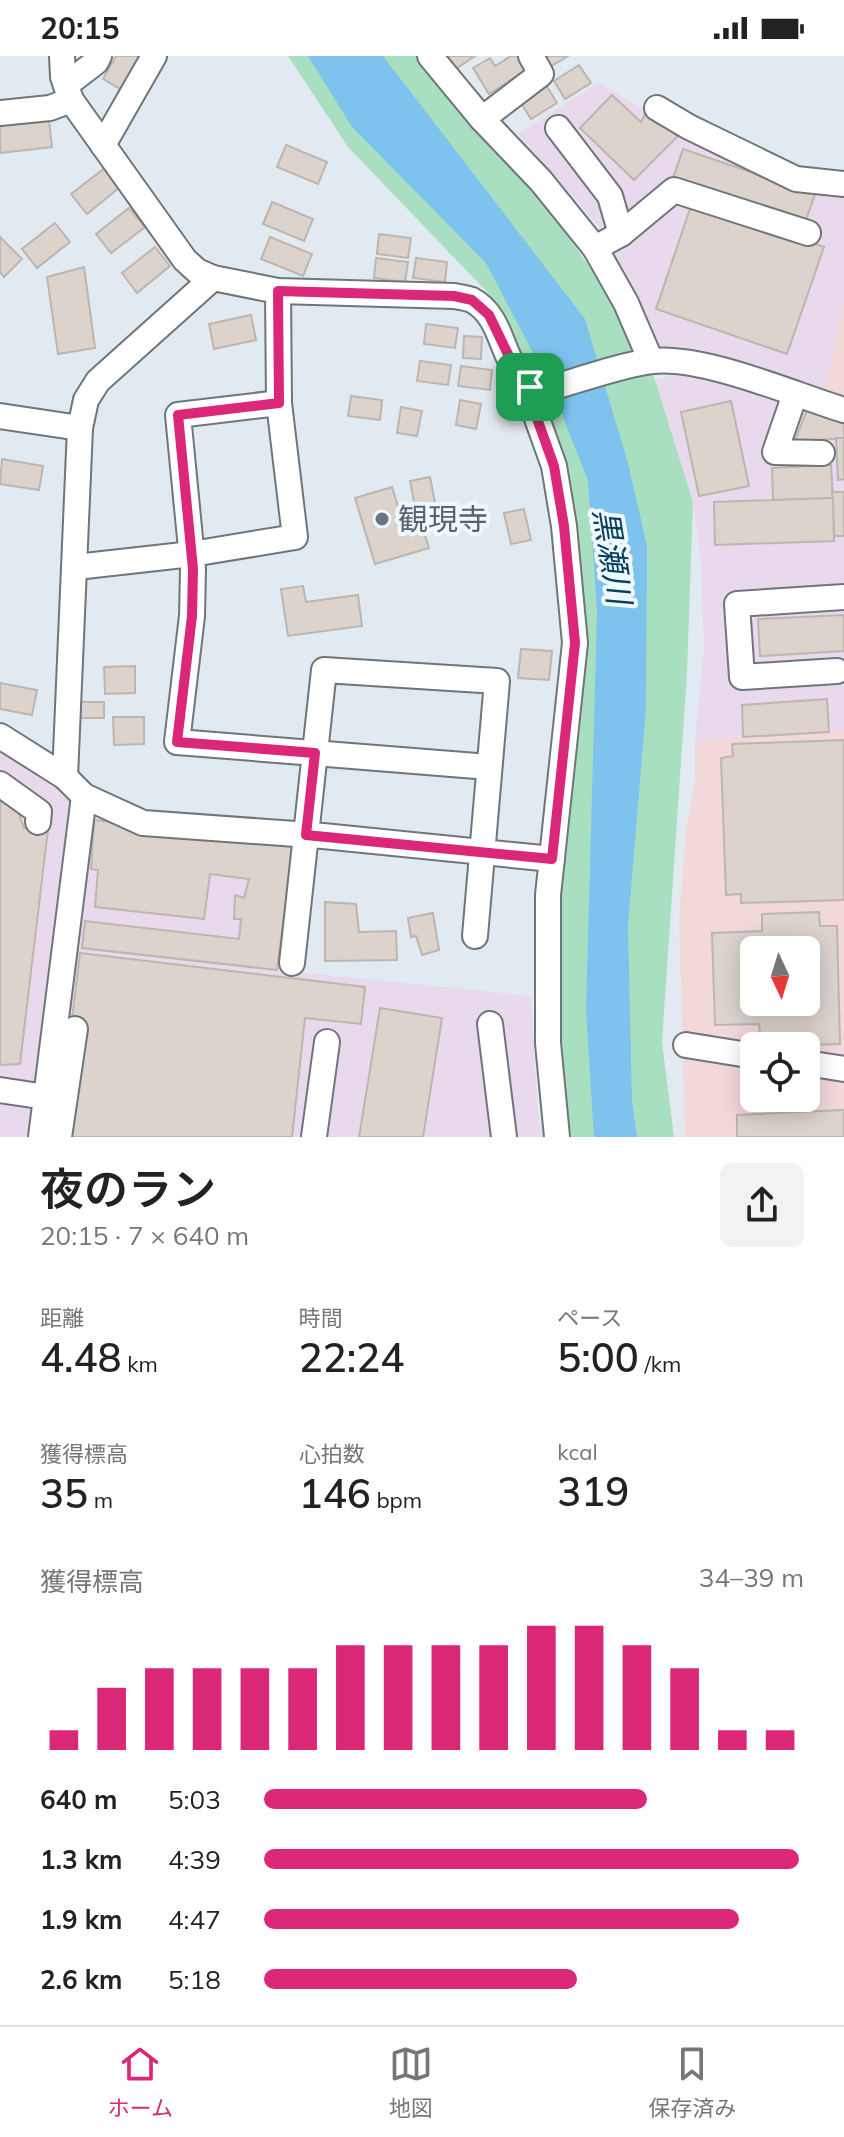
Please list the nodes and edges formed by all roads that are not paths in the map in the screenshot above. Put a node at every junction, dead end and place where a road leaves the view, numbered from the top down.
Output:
1 (62, 56) edge
2 (99, 56) edge
3 (154, 56) edge
4 (430, 56) edge
5 (531, 56) edge
6 (69, 93) junction
7 (657, 108) dead end
8 (0, 113) edge
9 (482, 119) junction
10 (558, 128) dead end
11 (103, 145) junction
12 (844, 184) edge
13 (808, 233) dead end
14 (621, 234) junction
15 (595, 248) junction
16 (213, 278) junction
17 (278, 291) junction
18 (651, 361) junction
19 (538, 388) junction
20 (795, 394) junction
21 (279, 403) junction
22 (844, 410) edge
23 (0, 416) edge
24 (80, 428) junction
25 (822, 453) dead end
26 (192, 554) junction
27 (76, 567) junction
28 (844, 597) edge
29 (837, 671) dead end
30 (0, 736) edge
31 (315, 753) junction
32 (489, 767) junction
33 (65, 777) junction
34 (0, 784) edge
35 (84, 796) junction
36 (38, 822) dead end
37 (306, 835) junction
38 (483, 852) junction
39 (552, 859) junction
40 (475, 936) dead end
41 (292, 963) dead end
42 (490, 1024) dead end
43 (72, 1028) junction
44 (327, 1042) dead end
45 (686, 1045) dead end
46 (740, 1054) edge
47 (820, 1065) edge
48 (844, 1069) edge
49 (0, 1090) edge
50 (46, 1097) junction
51 (41, 1137) edge
52 (59, 1137) edge
53 (314, 1137) edge
54 (504, 1137) edge
55 (557, 1137) edge

1 - 6 street
2 - 6 street
3 - 11 street
4 - 9 street
5 - 9 street
6 - 8 street
6 - 11 street
7 - 12 street
9 - 15 street
10 - 14 street
11 - 16 street
13 - 14 street
14 - 15 street
15 - 18 street
16 - 17 street
16 - 24 street
17 - 19 street
17 - 21 street
18 - 19 street
18 - 20 street
19 - 39 street
20 - 22 street
20 - 25 street
21 - 26 street
21 - 26 street
23 - 24 street
24 - 27 street
26 - 27 street
26 - 31 street
27 - 33 street
28 - 29 street
30 - 33 street
31 - 32 street
31 - 32 street
31 - 37 street
32 - 38 street
33 - 35 street
34 - 36 street
35 - 37 street
35 - 43 street
37 - 38 street
37 - 41 street
38 - 39 street
38 - 40 street
39 - 55 street
42 - 54 street
43 - 50 street
43 - 52 street
44 - 53 street
45 - 46 street
47 - 48 street
49 - 50 street
50 - 51 street

